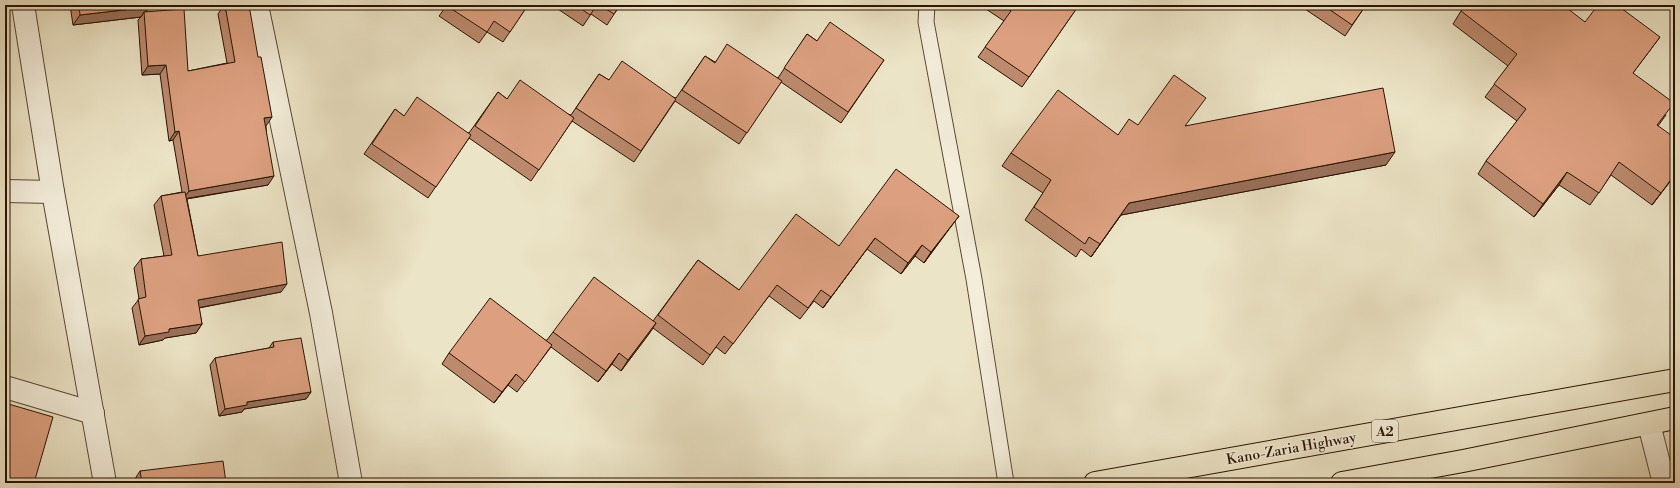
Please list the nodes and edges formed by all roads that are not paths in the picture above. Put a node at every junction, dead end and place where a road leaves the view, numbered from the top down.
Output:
1 (23, 5) edge
2 (257, 5) edge
3 (927, 5) edge
4 (5, 191) edge
5 (53, 192) junction
6 (1675, 380) edge
7 (5, 387) edge
8 (92, 413) junction
9 (1675, 418) edge
10 (1649, 424) junction
11 (105, 483) edge
12 (351, 483) edge
13 (1006, 483) edge
14 (1095, 483) edge
15 (1342, 483) edge
16 (1664, 483) edge

1 - 5 street
2 - 12 street
3 - 13 lane
4 - 5 street
5 - 8 street
6 - 14 highway, Kano-Zaria Highway / A2
7 - 8 street
8 - 11 street
9 - 10 highway
10 - 15 highway
10 - 16 street

